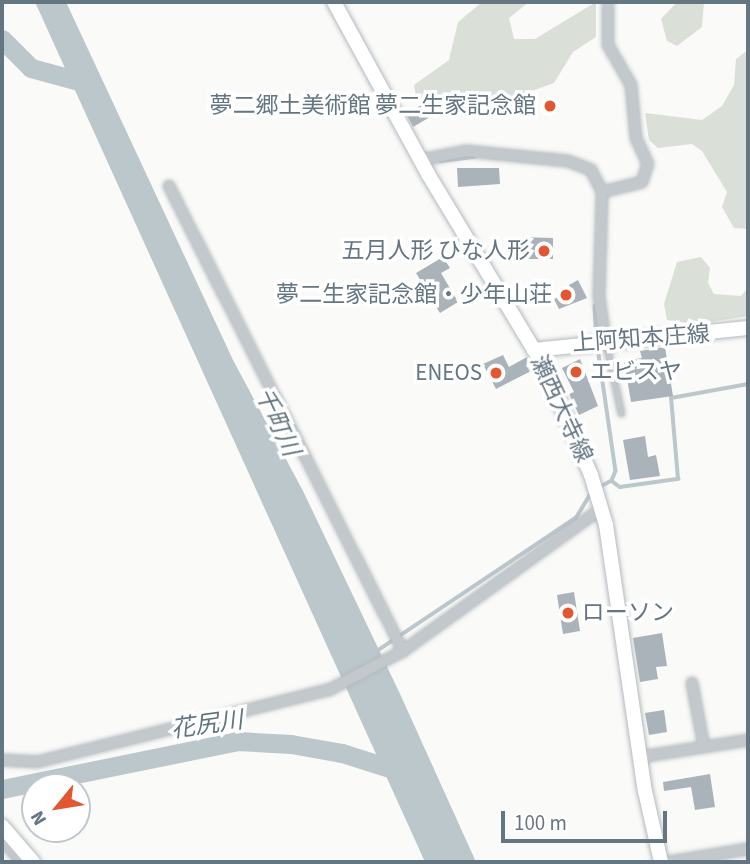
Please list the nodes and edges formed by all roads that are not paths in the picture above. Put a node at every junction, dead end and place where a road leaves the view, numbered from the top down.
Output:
1 (334, 2) edge
2 (608, 2) edge
3 (421, 160) junction
4 (169, 186) dead end
5 (602, 192) junction
6 (748, 328) edge
7 (599, 341) junction
8 (534, 350) junction
9 (621, 413) dead end
10 (601, 504) junction
11 (403, 652) junction
12 (692, 683) dead end
13 (748, 740) edge
14 (704, 747) junction
15 (640, 757) junction
16 (2, 760) edge
17 (2, 826) edge
18 (2, 841) edge
19 (748, 849) edge
20 (22, 862) edge
21 (33, 862) edge
22 (661, 862) edge
23 (669, 862) edge

1 - 3 main road, 瀬西大寺線
2 - 5 street
3 - 5 street
3 - 8 main road, 瀬西大寺線
4 - 11 street
5 - 7 street
6 - 7 main road, 上阿知本庄線
7 - 8 main road, 上阿知本庄線
7 - 9 lane
8 - 10 main road, 瀬西大寺線
10 - 11 street
10 - 15 main road, 瀬西大寺線
11 - 16 street
12 - 14 street
13 - 14 street
14 - 15 street
15 - 22 main road, 瀬西大寺線
17 - 21 main road
18 - 20 street
19 - 23 street

